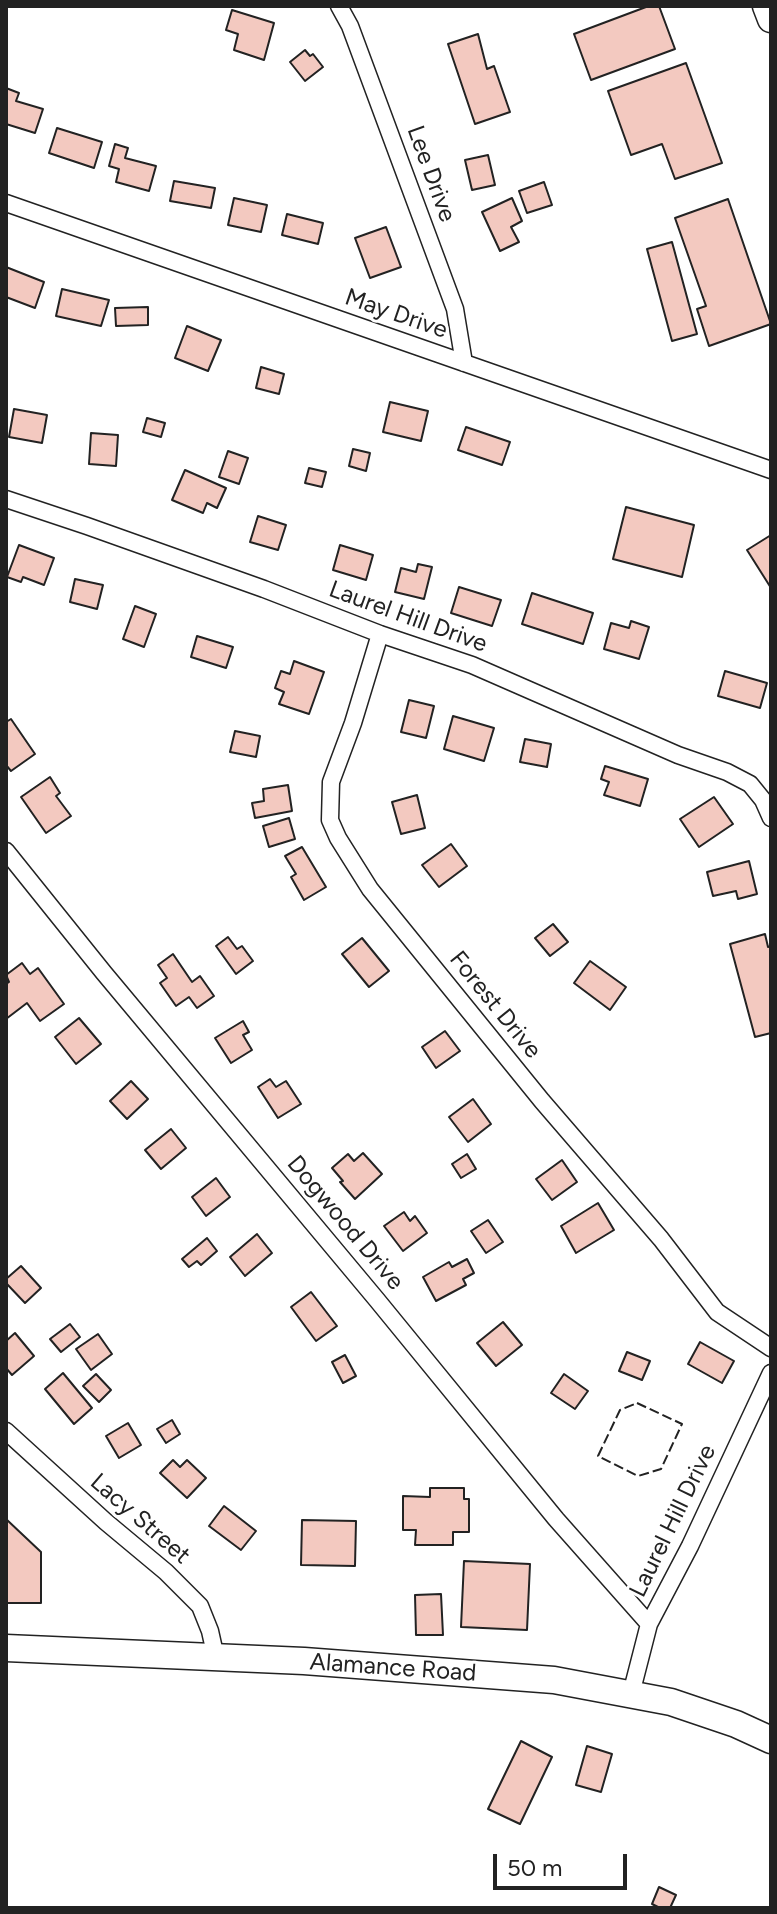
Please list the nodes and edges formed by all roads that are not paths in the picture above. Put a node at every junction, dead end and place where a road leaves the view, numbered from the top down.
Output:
1 (339, 6) edge
2 (766, 6) edge
3 (771, 19) edge
4 (6, 203) edge
5 (464, 363) junction
6 (771, 470) edge
7 (6, 499) edge
8 (380, 634) junction
9 (771, 818) edge
10 (6, 851) edge
11 (771, 1348) edge
12 (771, 1373) edge
13 (6, 1431) edge
14 (649, 1624) junction
15 (6, 1648) edge
16 (216, 1658) junction
17 (631, 1694) junction
18 (771, 1740) edge

1 - 5 street, Lee Drive
2 - 3 main road
4 - 5 street, May Drive
5 - 6 street, May Drive
7 - 8 street, Laurel Hill Drive
8 - 9 street, Laurel Hill Drive
8 - 11 street, Forest Drive
10 - 14 street, Dogwood Drive
12 - 14 street, Laurel Hill Drive
13 - 16 street, Lacy Street
14 - 17 street, Laurel Hill Drive
15 - 16 main road, Alamance Road
16 - 17 main road, Alamance Road
17 - 18 main road, Alamance Road

